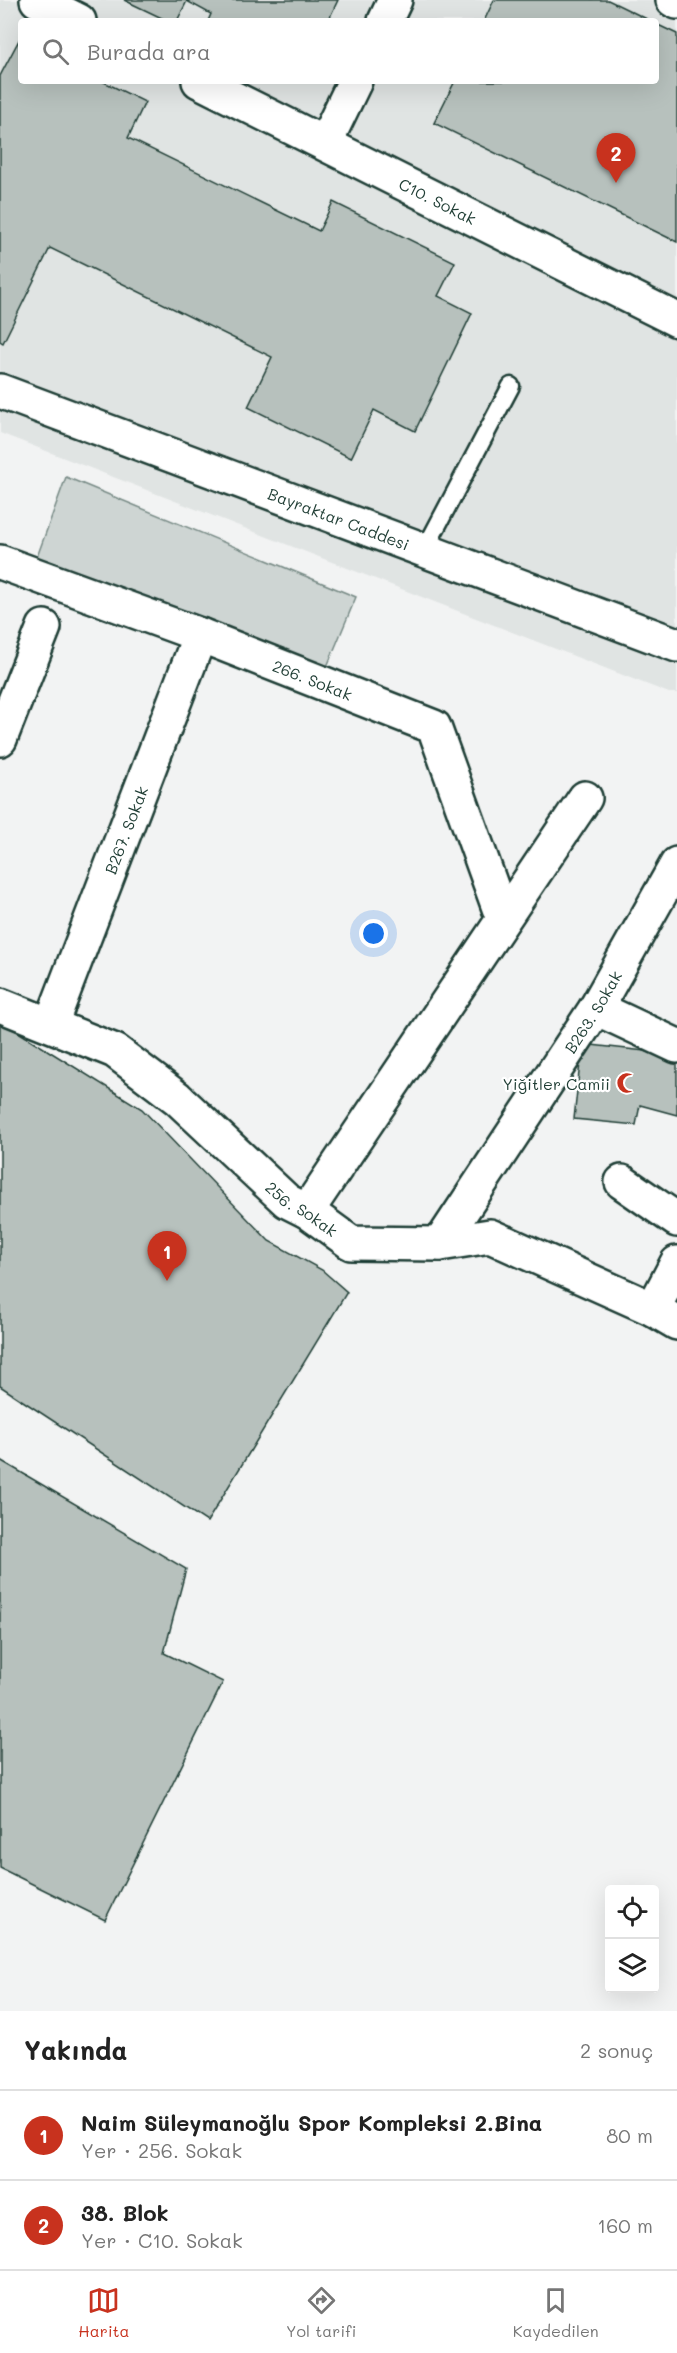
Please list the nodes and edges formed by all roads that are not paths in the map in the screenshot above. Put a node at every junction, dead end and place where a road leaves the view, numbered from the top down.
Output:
1 (37, 0) edge
2 (395, 0) edge
3 (673, 0) edge
4 (677, 2) edge
5 (73, 18) edge
6 (386, 18) edge
7 (206, 84) edge
8 (354, 84) edge
9 (325, 143) junction
10 (677, 320) edge
11 (511, 386) dead end
12 (0, 391) edge
13 (424, 551) junction
14 (0, 562) edge
15 (44, 627) dead end
16 (200, 635) junction
17 (677, 645) edge
18 (0, 739) edge
19 (585, 798) dead end
20 (677, 864) edge
21 (503, 919) junction
22 (0, 1005) edge
23 (596, 1008) junction
24 (51, 1024) junction
25 (677, 1046) edge
26 (622, 1182) dead end
27 (307, 1211) junction
28 (677, 1220) edge
29 (440, 1244) junction
30 (677, 1263) edge
31 (665, 1316) edge

1 - 5 street
2 - 6 street
3 - 4 street
7 - 9 street, C10. Sokak
8 - 9 street
9 - 10 street, C10. Sokak
11 - 13 lane
12 - 13 street, Bayraktar Caddesi
13 - 17 street, Bayraktar Caddesi
14 - 16 street, 266. Sokak
15 - 18 street
16 - 21 street, 266. Sokak
16 - 24 street, B267. Sokak
19 - 21 street
20 - 23 street, B263. Sokak
21 - 27 street
22 - 24 street, 256. Sokak
23 - 25 street
23 - 29 street, B263. Sokak
24 - 27 street, 256. Sokak
26 - 28 street
27 - 29 street, 256. Sokak
29 - 31 street, 256. Sokak
30 - 31 street

